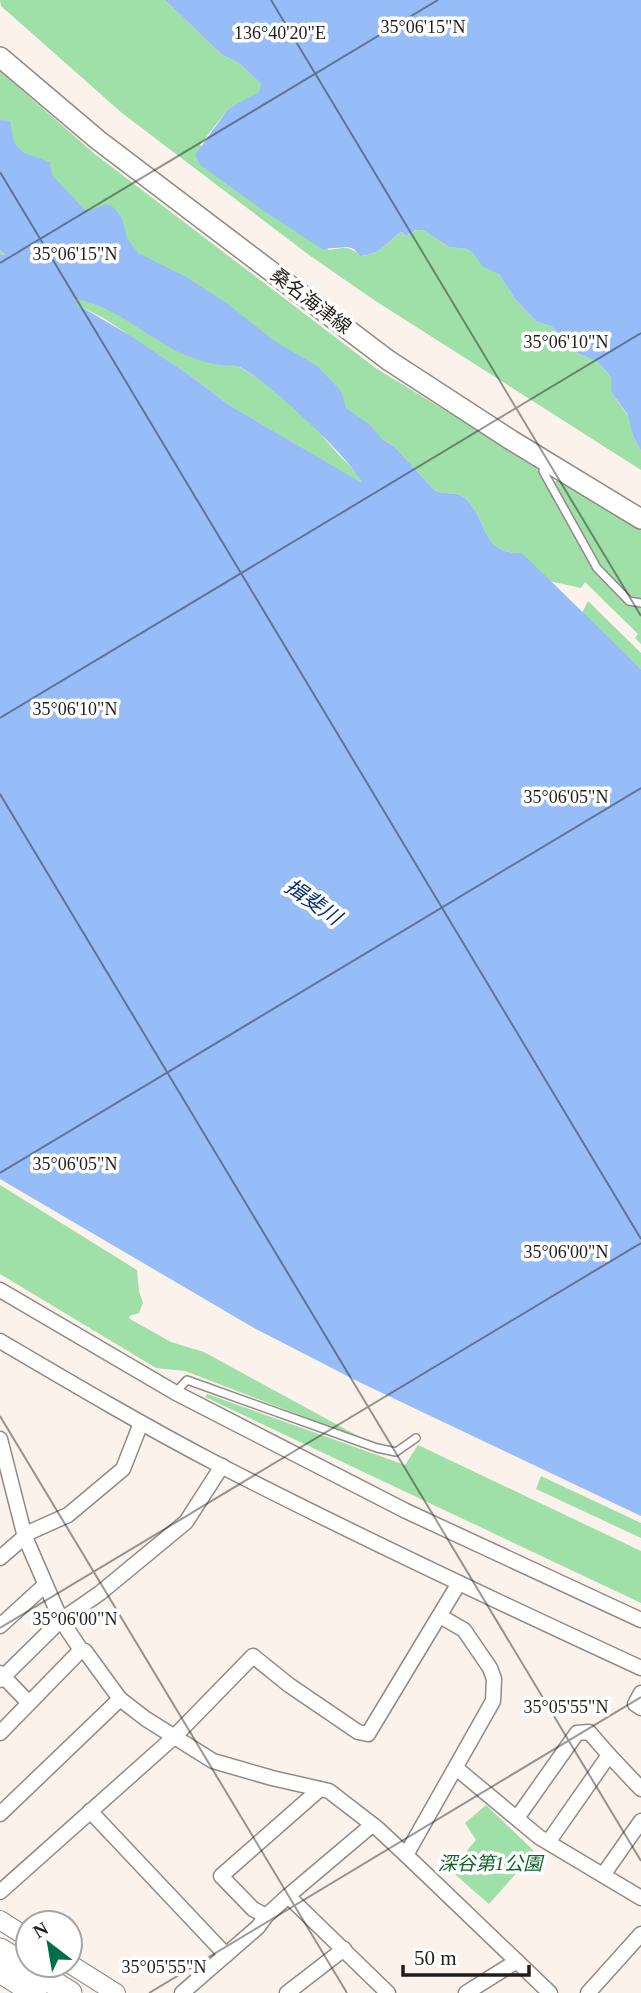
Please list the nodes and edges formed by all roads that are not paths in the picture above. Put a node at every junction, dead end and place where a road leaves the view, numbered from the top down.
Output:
1 (0, 57) edge
2 (547, 461) junction
3 (641, 519) edge
4 (641, 603) edge
5 (0, 1290) edge
6 (0, 1341) edge
7 (176, 1393) junction
8 (141, 1423) junction
9 (416, 1438) dead end
10 (0, 1439) edge
11 (222, 1466) junction
12 (24, 1537) junction
13 (0, 1558) edge
14 (459, 1583) junction
15 (46, 1585) junction
16 (440, 1616) junction
17 (61, 1620) junction
18 (641, 1620) edge
19 (0, 1626) edge
20 (81, 1650) junction
21 (641, 1668) edge
22 (1, 1677) edge
23 (641, 1693) edge
24 (120, 1699) junction
25 (29, 1703) junction
26 (641, 1708) edge
27 (0, 1732) edge
28 (174, 1737) junction
29 (609, 1755) junction
30 (456, 1768) junction
31 (320, 1789) junction
32 (641, 1789) edge
33 (90, 1811) junction
34 (0, 1814) edge
35 (517, 1818) junction
36 (641, 1821) edge
37 (372, 1825) junction
38 (549, 1841) junction
39 (406, 1855) junction
40 (603, 1875) junction
41 (0, 1892) edge
42 (288, 1896) junction
43 (641, 1898) edge
44 (266, 1916) junction
45 (641, 1934) edge
46 (344, 1949) junction
47 (0, 1950) edge
48 (226, 1955) junction
49 (517, 1961) junction
50 (0, 1971) edge
51 (84, 1973) edge
52 (35, 1993) edge
53 (70, 1993) edge
54 (116, 1993) edge
55 (182, 1993) edge
56 (287, 1993) edge
57 (388, 1993) edge
58 (466, 1993) edge
59 (550, 1993) edge
60 (588, 1993) edge

1 - 2 main road, 桑名海津線
2 - 3 main road, 桑名海津線
2 - 4 lane
5 - 7 street
6 - 8 street
7 - 9 lane
7 - 18 street
8 - 11 street
8 - 12 street
10 - 12 street
11 - 14 street
11 - 17 street
12 - 13 street
12 - 15 street
14 - 16 street
14 - 21 street
15 - 17 street
15 - 19 street
16 - 28 street
16 - 30 street
17 - 20 street
17 - 22 street
20 - 24 street
20 - 25 street
22 - 25 street
23 - 26 street
24 - 28 street
24 - 34 street
25 - 27 street
28 - 31 street
28 - 33 street
29 - 32 street
29 - 35 street
29 - 38 street
30 - 35 street
30 - 39 street
31 - 37 street
31 - 44 street
33 - 41 street
33 - 48 street
35 - 38 street
36 - 40 street
37 - 39 street
37 - 42 street
38 - 40 street
39 - 49 street
40 - 43 street
42 - 44 street
42 - 46 street
44 - 48 street
45 - 60 street
46 - 56 street
46 - 57 street
47 - 53 highway
48 - 55 street
49 - 58 street
49 - 59 street
50 - 52 highway
51 - 54 street

